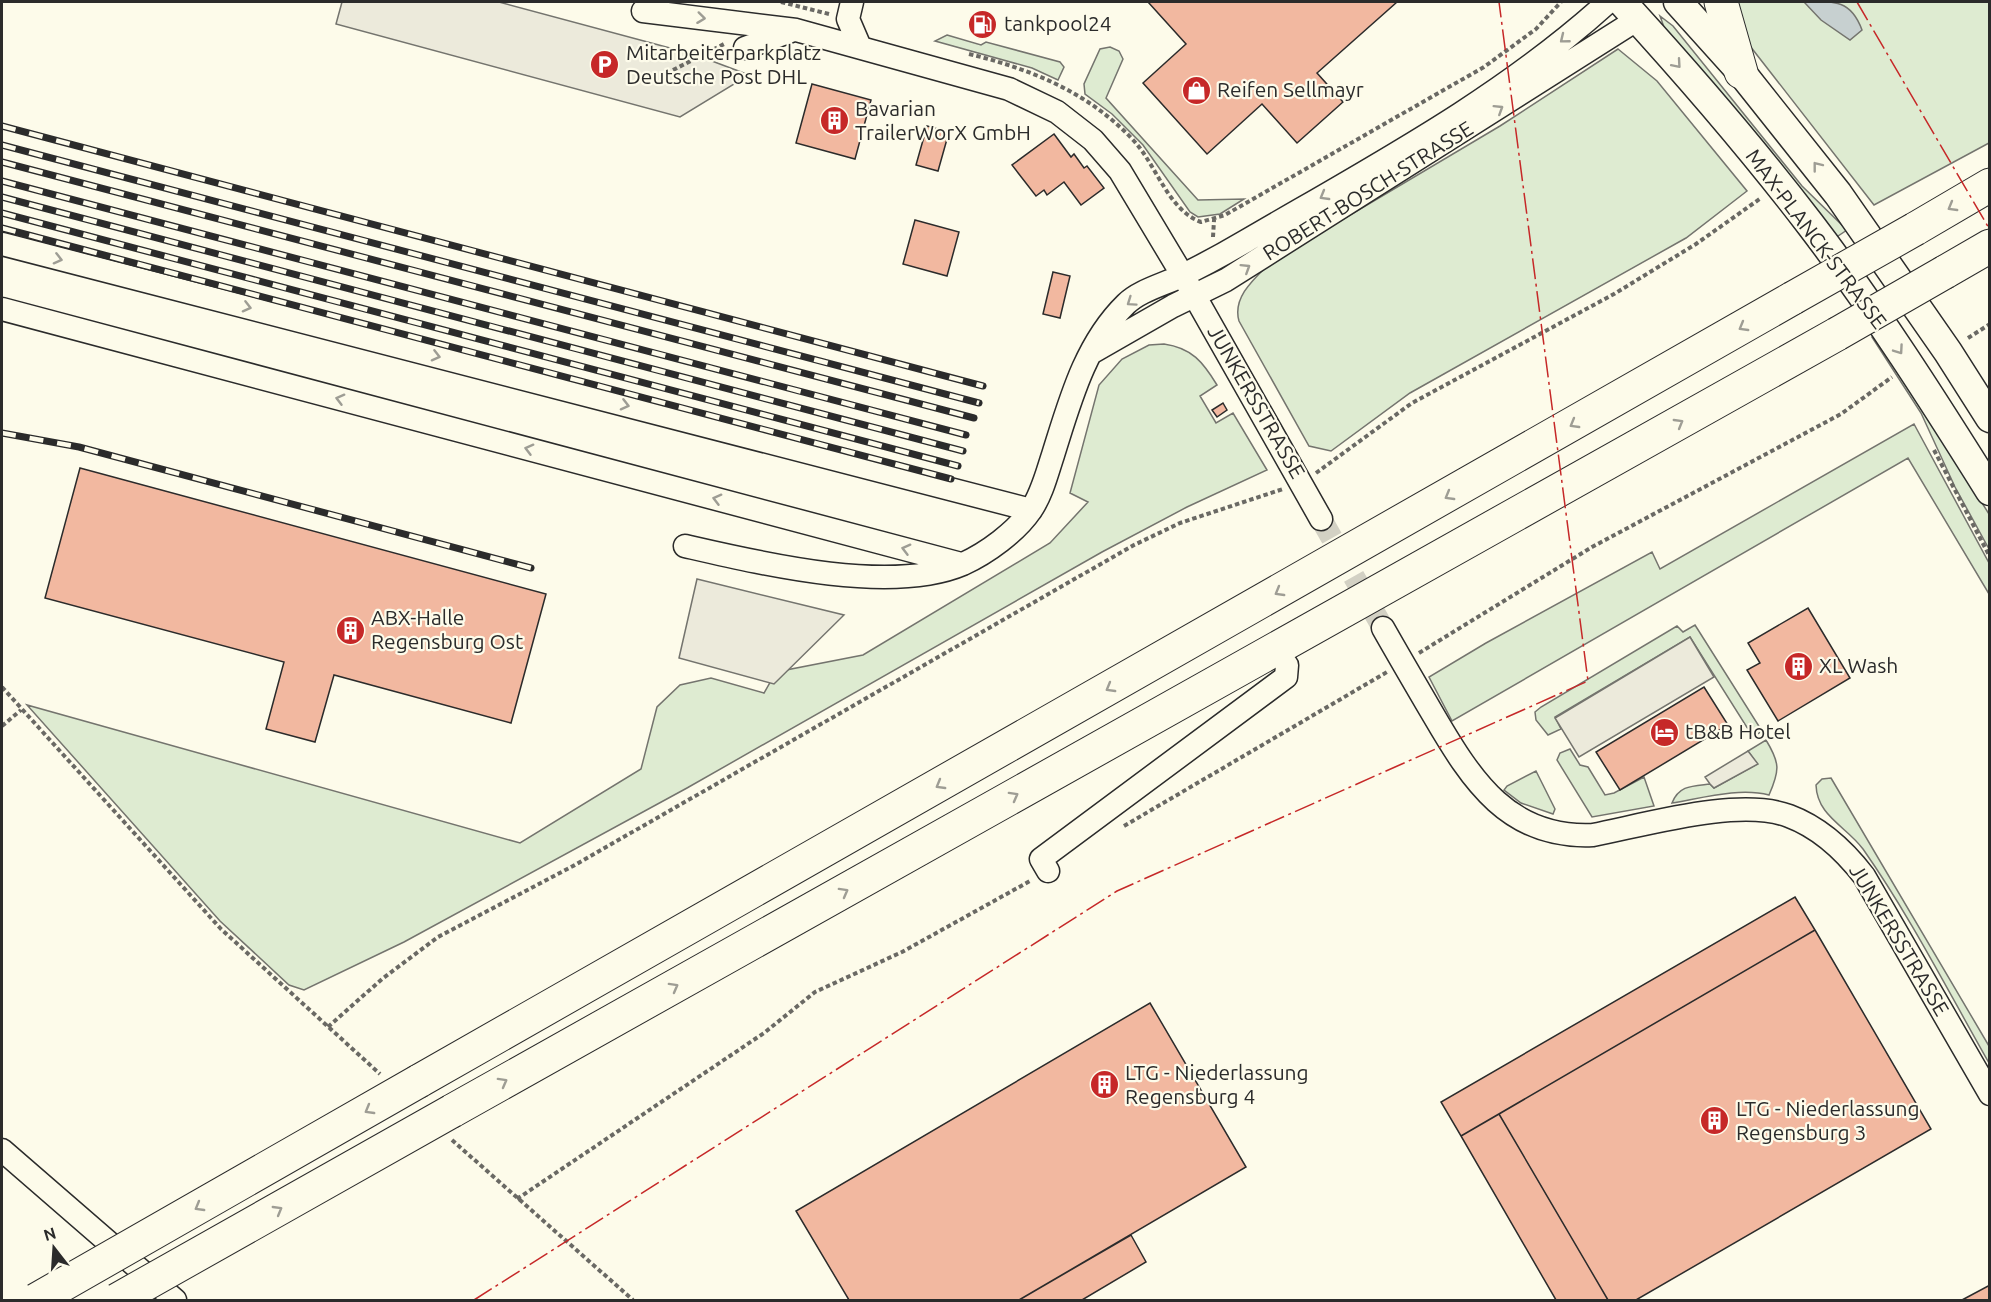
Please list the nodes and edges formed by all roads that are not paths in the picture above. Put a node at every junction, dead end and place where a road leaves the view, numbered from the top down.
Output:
1 (852, 2) edge
2 (1608, 2) edge
3 (1678, 2) edge
4 (1721, 2) edge
5 (1640, 7) edge
6 (643, 11) dead end
7 (795, 30) junction
8 (860, 47) junction
9 (745, 48) dead end
10 (1741, 72) junction
11 (1989, 185) edge
12 (2, 244) edge
13 (1989, 246) edge
14 (1189, 285) junction
15 (2, 309) edge
16 (1989, 418) edge
17 (1989, 491) edge
18 (1031, 510) junction
19 (1321, 519) tunnel mouth
20 (685, 546) dead end
21 (962, 564) junction
22 (1383, 628) tunnel mouth
23 (1287, 666) dead end
24 (1048, 871) road end
25 (1989, 1094) edge
26 (2, 1150) edge
27 (36, 1300) edge
28 (117, 1300) edge
29 (175, 1300) edge

1 - 8 street
2 -> 14 street, ROBERT-BOSCH-STRASSE
3 - 10 main road, MAX-PLANCK-STRASSE
4 - 10 highway
14 -> 5 street, ROBERT-BOSCH-STRASSE
5 -> 17 main road, MAX-PLANCK-STRASSE
6 -> 7 street
7 - 8 street
7 - 9 street
8 - 14 street
16 -> 10 main road, MAX-PLANCK-STRASSE
11 -> 27 highway, bridge
12 -> 18 street
28 -> 13 highway, bridge
14 - 18 street, ROBERT-BOSCH-STRASSE
14 - 19 street, JUNKERSSTRASSE
21 -> 15 street
18 - 21 street, ROBERT-BOSCH-STRASSE
20 - 21 street, ROBERT-BOSCH-STRASSE
22 - 25 street, JUNKERSSTRASSE
23 - 24 street
26 - 29 street

